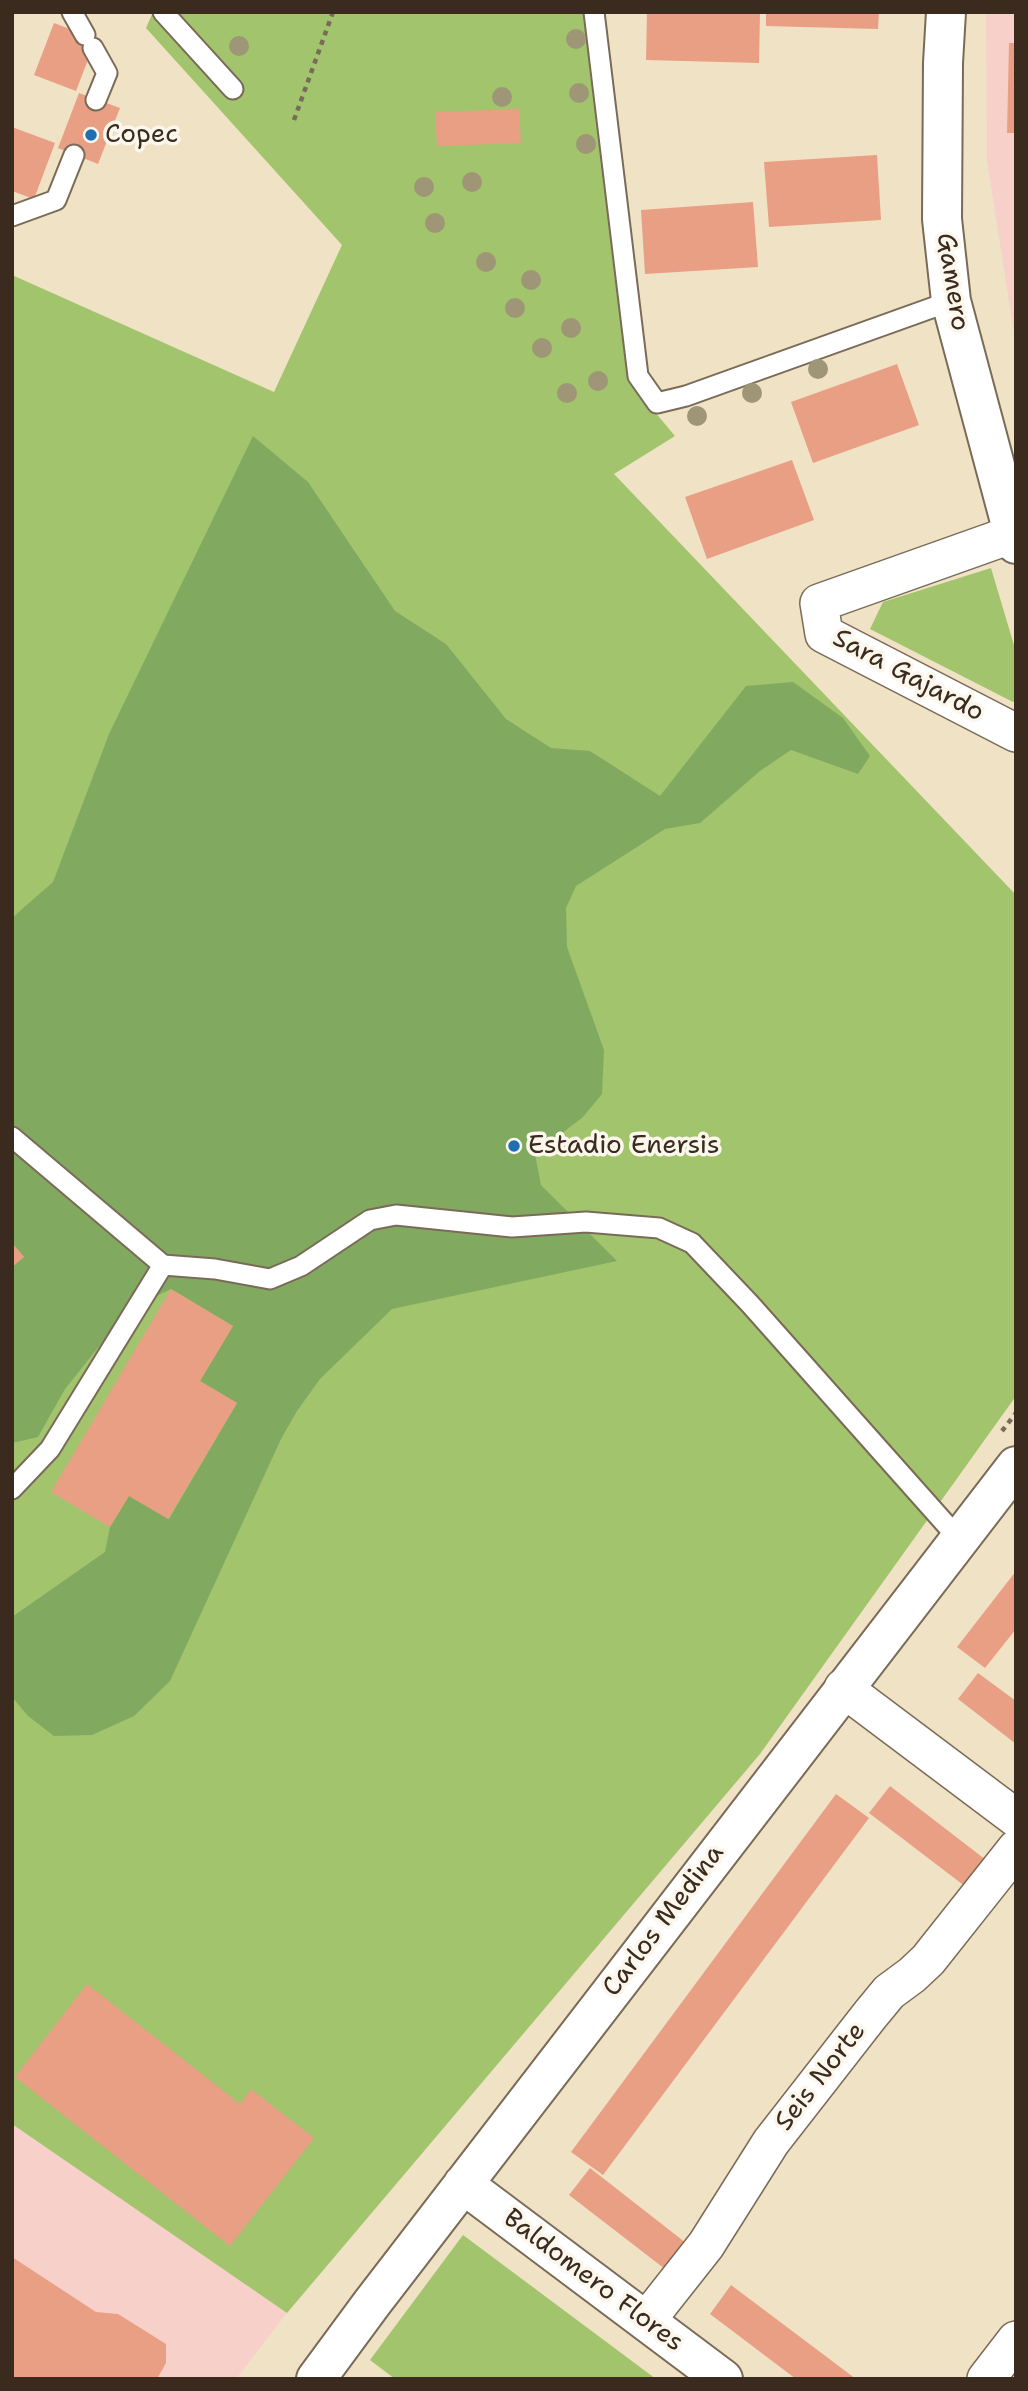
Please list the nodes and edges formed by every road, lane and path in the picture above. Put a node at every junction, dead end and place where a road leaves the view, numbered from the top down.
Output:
1 (72, 12) edge
2 (163, 12) edge
3 (333, 12) edge
4 (594, 12) edge
5 (946, 12) edge
6 (233, 89) dead end
7 (96, 100) dead end
8 (294, 120) dead end
9 (74, 155) dead end
10 (12, 216) edge
11 (951, 301) junction
12 (1015, 537) edge
13 (1016, 733) edge
14 (12, 1137) edge
15 (163, 1265) junction
16 (1016, 1466) edge
17 (12, 1489) edge
18 (958, 1538) junction
19 (843, 1688) junction
20 (1016, 1818) edge
21 (1016, 1849) edge
22 (463, 2184) junction
23 (646, 2321) junction
24 (1016, 2340) edge
25 (316, 2379) edge
26 (723, 2379) edge
27 (986, 2379) edge

1 - 7 lane
2 - 6 lane
3 - 8 path
4 - 11 lane
5 - 11 street, Gamero
9 - 10 lane
11 - 12 street, Gamero
12 - 13 street, Sara Gajardo
14 - 15 lane
15 - 17 lane
15 - 18 lane
16 - 18 street, Carlos Medina
18 - 19 street, Carlos Medina
19 - 20 street
19 - 22 street, Carlos Medina
21 - 23 street, Seis Norte
22 - 23 street, Baldomero Flores
22 - 25 street, Carlos Medina
23 - 26 street, Baldomero Flores
24 - 27 street

